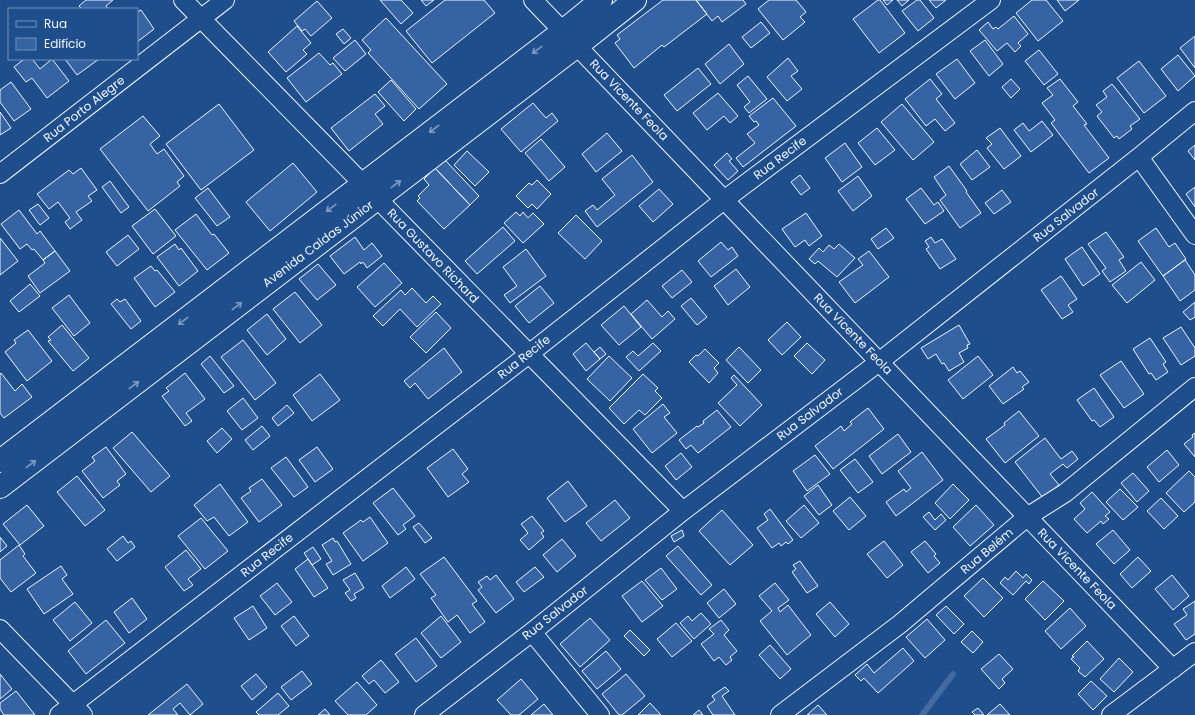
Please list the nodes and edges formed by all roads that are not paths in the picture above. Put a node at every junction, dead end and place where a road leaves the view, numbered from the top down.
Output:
1 (183, 0) edge
2 (225, 0) edge
3 (533, 0) edge
4 (601, 0) edge
5 (635, 0) edge
6 (991, 0) edge
7 (201, 19) junction
8 (570, 38) junction
9 (1195, 111) edge
10 (1139, 157) junction
11 (0, 174) edge
12 (370, 191) junction
13 (724, 200) junction
14 (1195, 235) edge
15 (529, 354) junction
16 (879, 362) junction
17 (1195, 387) edge
18 (0, 461) edge
19 (0, 487) edge
20 (683, 512) junction
21 (1027, 517) junction
22 (0, 629) edge
23 (532, 632) junction
24 (1195, 652) edge
25 (1173, 669) junction
26 (71, 711) edge
27 (424, 715) edge
28 (600, 715) edge
29 (780, 715) edge
30 (1111, 715) edge

1 - 7 street, Rua Gustavo Richard
2 - 7 street, Rua Porto Alegre
3 - 8 street, Rua Vicente Feola
4 - 8 main road, Avenida Caldas Júnior
5 - 8 main road, Avenida Caldas Júnior
6 - 13 street, Rua Recife
7 - 11 street, Rua Porto Alegre
7 - 12 street, Rua Gustavo Richard
8 - 12 main road, Avenida Caldas Júnior
8 - 13 street, Rua Vicente Feola
9 - 10 street, Rua Salvador
10 - 14 street
10 - 16 street, Rua Salvador
12 - 15 street, Rua Gustavo Richard
12 -> 18 main road, Avenida Caldas Júnior
19 -> 12 main road, Avenida Caldas Júnior
13 - 15 street, Rua Recife
13 - 16 street, Rua Vicente Feola
15 - 20 street, Rua Gustavo Richard
15 - 26 street, Rua Recife
16 - 20 street, Rua Salvador
16 - 21 street, Rua Vicente Feola
17 - 21 street, Rua Belém
20 - 23 street, Rua Salvador
21 - 25 street, Rua Vicente Feola
21 - 29 street, Rua Belém
22 - 26 street
23 - 27 street, Rua Salvador
23 - 28 street
24 - 25 street
25 - 30 street

